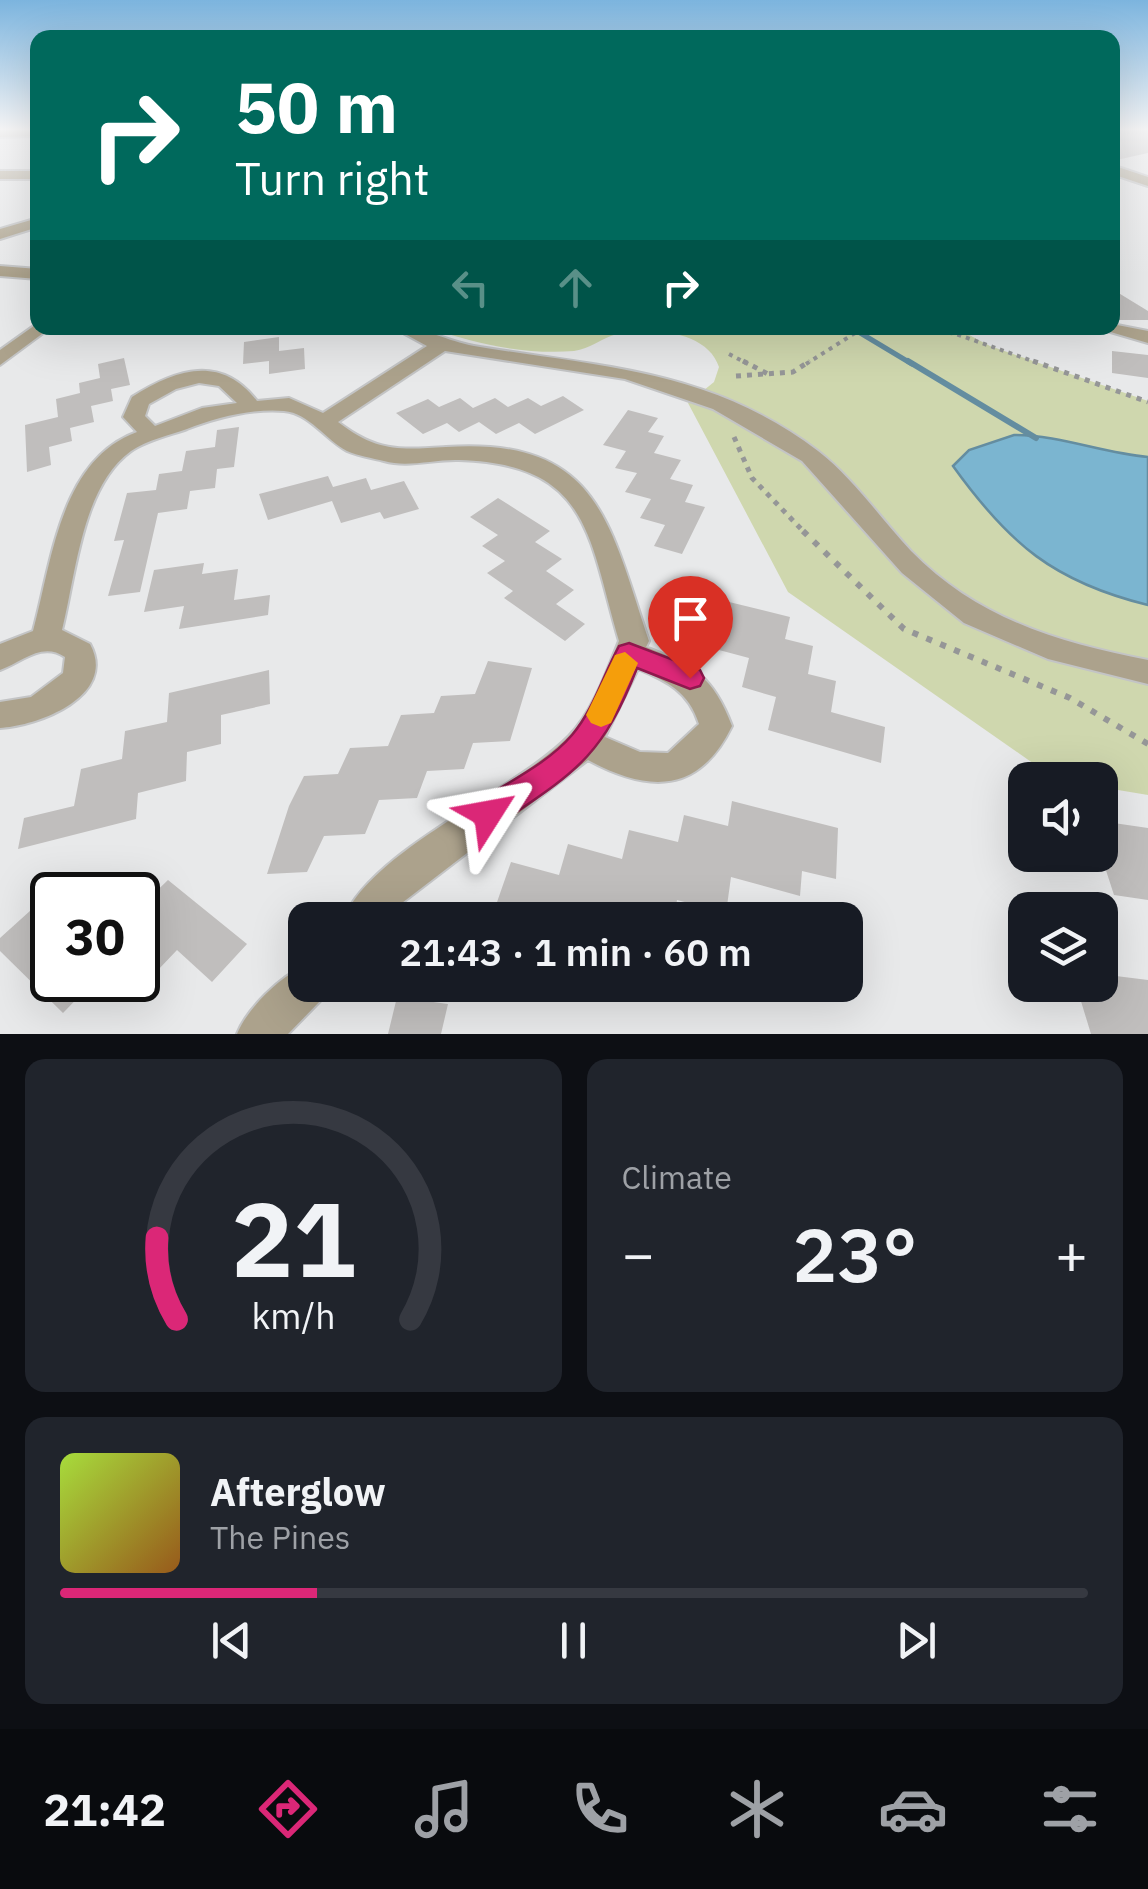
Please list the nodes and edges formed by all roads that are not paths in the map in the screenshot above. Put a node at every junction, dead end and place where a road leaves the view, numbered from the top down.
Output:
1 (30, 225) edge
2 (0, 234) edge
3 (0, 270) edge
4 (30, 273) edge
5 (1120, 331) edge
6 (32, 335) edge
7 (416, 335) edge
8 (1148, 337) edge
9 (439, 347) junction
10 (0, 359) edge
11 (250, 406) junction
12 (324, 422) junction
13 (152, 434) junction
14 (45, 640) junction
15 (629, 653) junction
16 (0, 658) edge
17 (1148, 672) edge
18 (0, 715) edge
19 (585, 742) junction
20 (377, 902) edge
21 (295, 1002) edge
22 (258, 1034) edge

1 - 2 street
3 - 4 street
5 - 8 street
6 - 10 street
7 - 9 street
9 - 12 street
9 - 17 street
11 - 12 street
11 - 13 street
11 - 13 street
12 - 15 street
13 - 14 street
14 - 16 street
14 - 18 street
15 - 19 street
15 - 19 street
19 - 20 street
21 - 22 street

